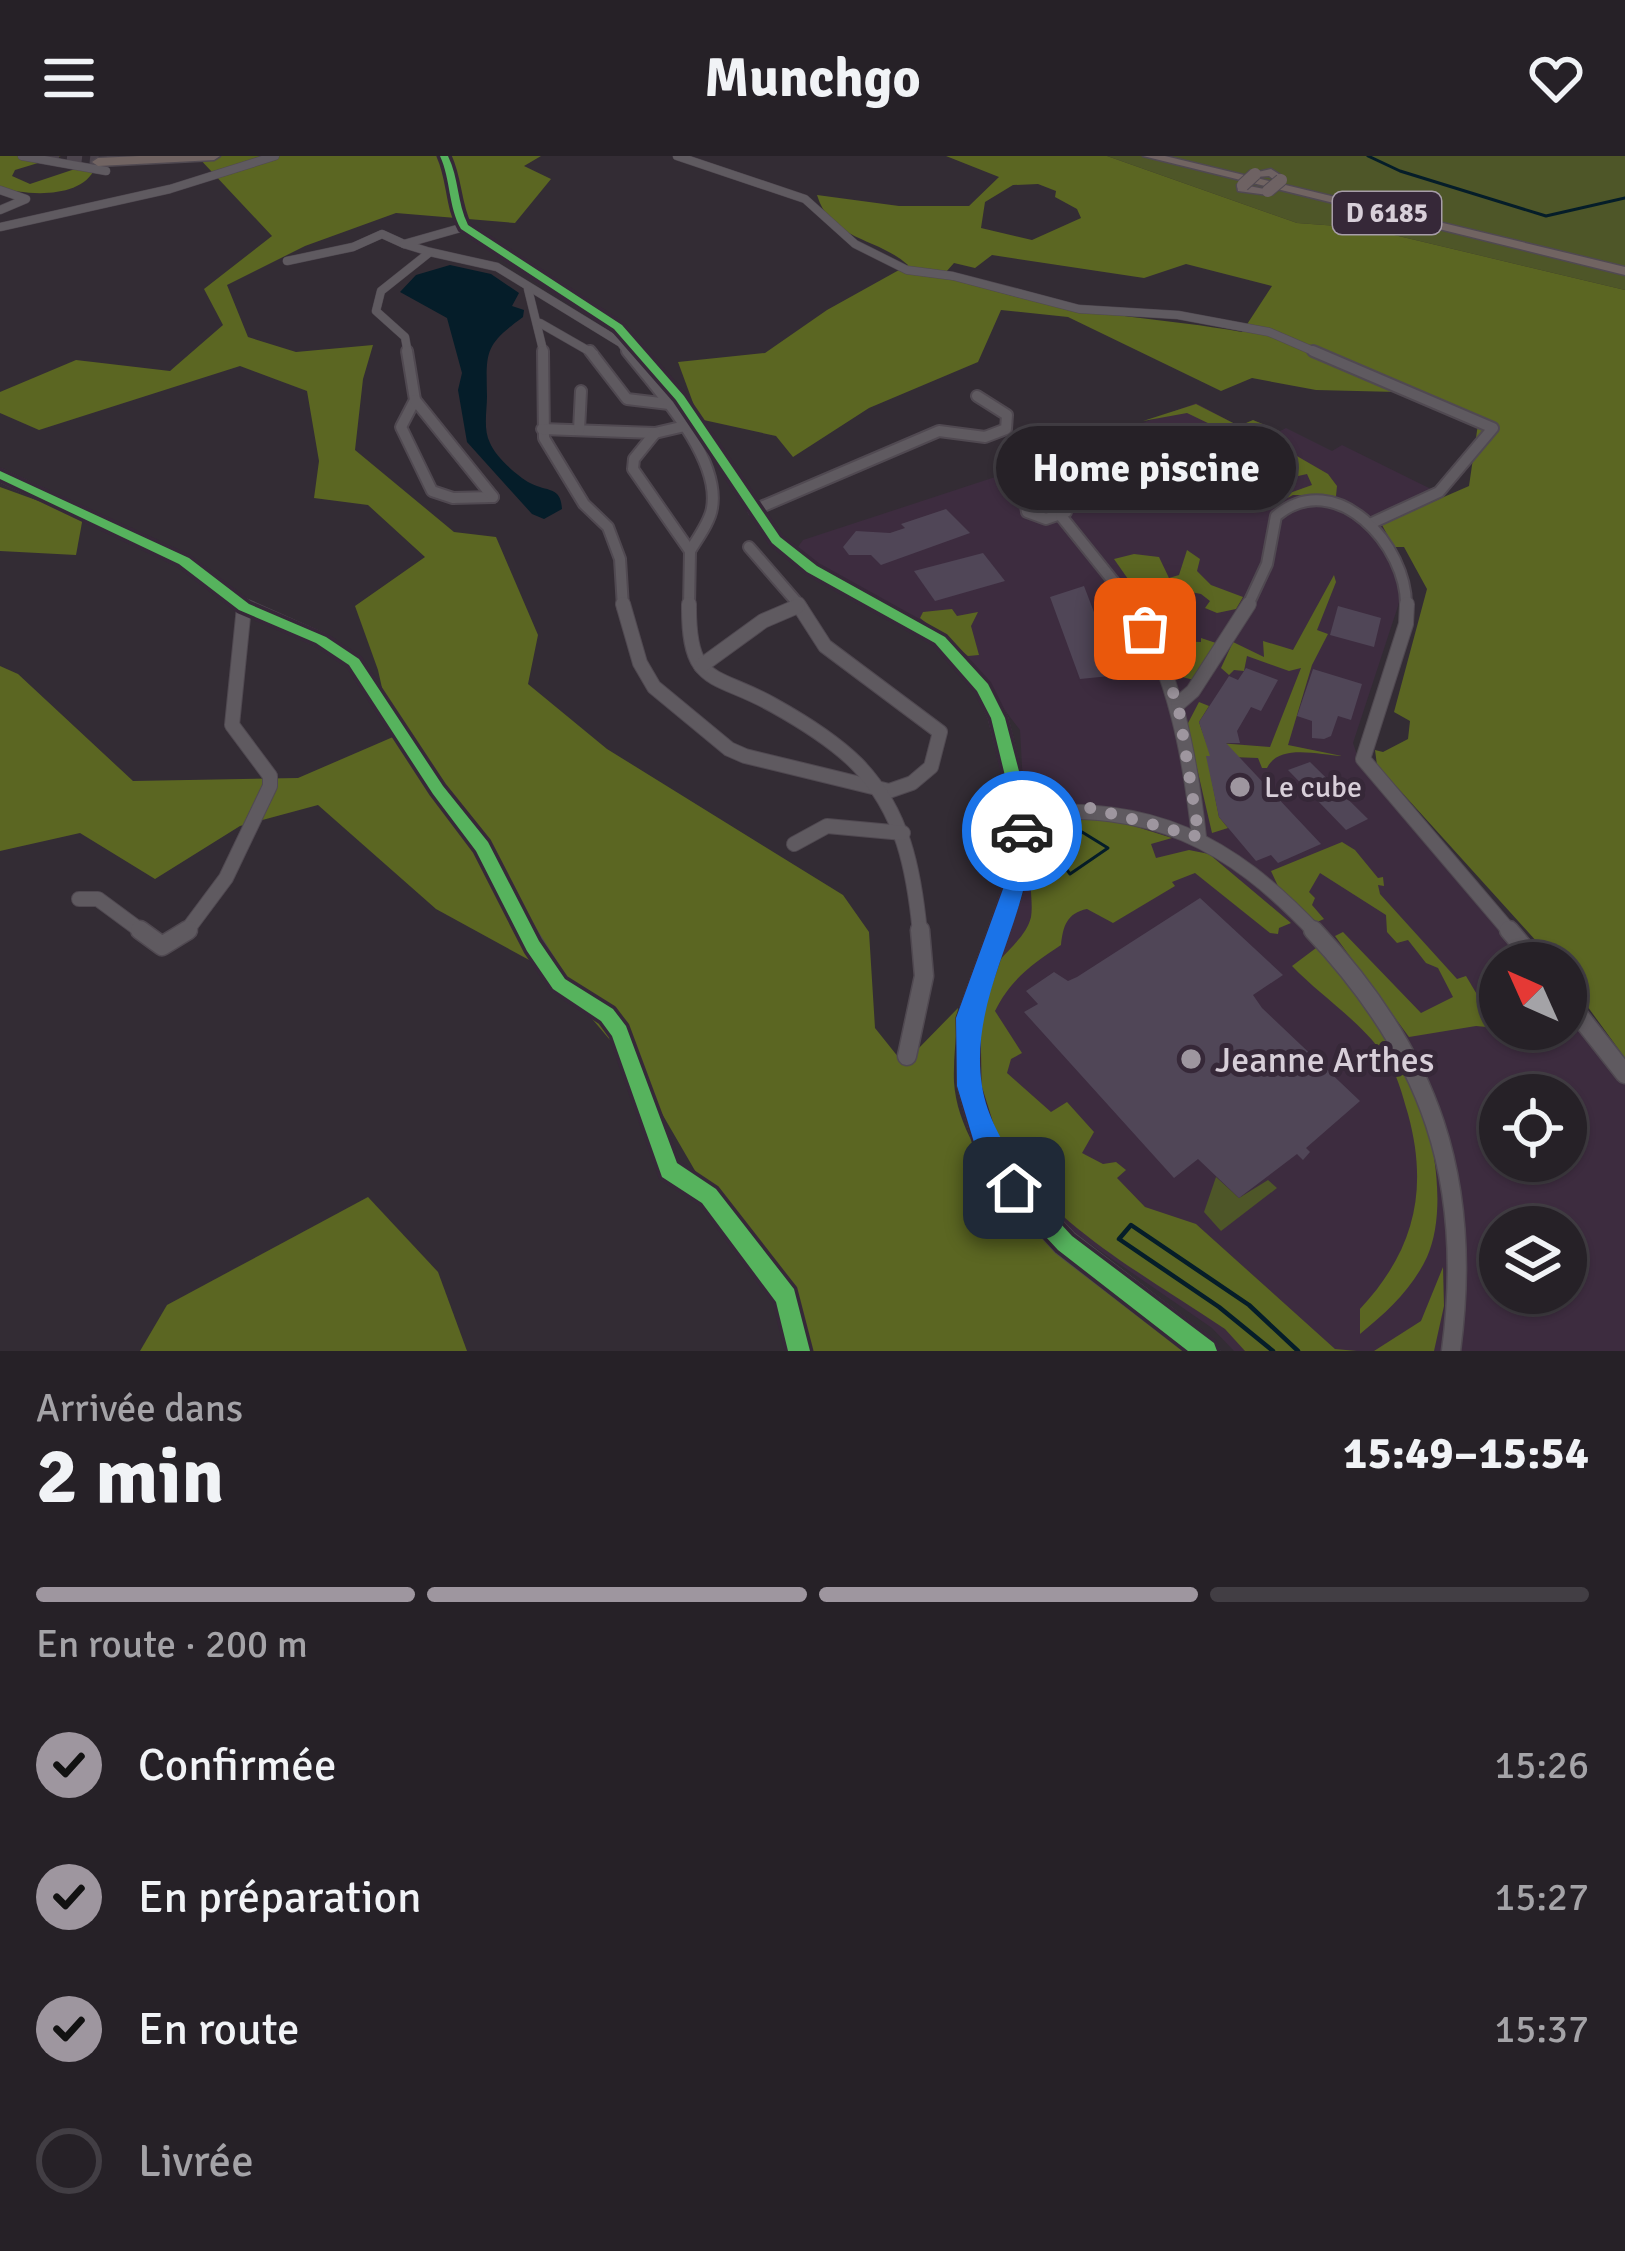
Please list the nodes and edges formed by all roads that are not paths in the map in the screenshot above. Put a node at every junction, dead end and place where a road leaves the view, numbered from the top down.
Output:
1 (22, 156) edge
2 (137, 156) edge
3 (214, 156) edge
4 (275, 156) edge
5 (444, 156) edge
6 (677, 156) edge
7 (1130, 156) edge
8 (1149, 156) edge
9 (1164, 156) edge
10 (1182, 156) edge
11 (123, 157) edge
12 (102, 167) joint
13 (1268, 172) edge
14 (1242, 187) junction
15 (0, 190) edge
16 (1266, 193) junction
17 (0, 210) edge
18 (0, 226) edge
19 (464, 227) junction
20 (404, 244) junction
21 (1555, 249) junction
22 (430, 253) junction
23 (287, 261) dead end
24 (1625, 270) edge
25 (528, 289) junction
26 (555, 298) junction
27 (534, 305) junction
28 (539, 323) junction
29 (581, 391) dead end
30 (977, 396) dead end
31 (415, 400) junction
32 (669, 404) junction
33 (685, 426) junction
34 (542, 429) junction
35 (578, 430) junction
36 (655, 433) junction
37 (0, 476) edge
38 (754, 510) junction
39 (1061, 517) dead end
40 (1372, 524) junction
41 (749, 547) dead end
42 (690, 551) junction
43 (798, 606) junction
44 (244, 607) junction
45 (700, 666) junction
46 (1178, 704) junction
47 (877, 791) junction
48 (1022, 813) junction
49 (903, 833) junction
50 (1199, 837) junction
51 (794, 844) dead end
52 (79, 899) dead end
53 (1520, 942) edge
54 (1587, 1026) edge
55 (907, 1056) dead end
56 (1625, 1074) edge
57 (799, 1351) edge
58 (1206, 1351) edge
59 (1450, 1351) edge

1 - 12 street
2 - 11 highway
3 - 12 highway
4 - 18 street
5 - 19 street
6 - 40 street
7 - 14 highway
8 - 24 highway, D 6185
9 - 21 highway, D 6185
10 - 13 highway
13 - 14 main road, bridge
13 - 16 main road, bridge
13 - 21 highway
14 - 16 main road
15 - 17 street
16 - 24 highway
19 - 20 street
19 - 38 street
20 - 22 street
20 - 23 street
21 - 24 highway, D 6185
22 - 25 street
22 - 31 street
25 - 26 street
25 - 27 street
26 - 27 street
26 - 32 street
27 - 28 street
28 - 32 street
28 - 34 street
29 - 35 street
30 - 38 street
31 - 31 street
32 - 33 street
33 - 36 street
33 - 42 street
34 - 35 street
34 - 47 street
35 - 36 street
36 - 42 street
37 - 44 street
38 - 48 street
39 - 46 street
40 - 46 street
40 - 53 street
41 - 43 street
42 - 45 street
43 - 45 street
43 - 47 street
44 - 52 street
44 - 57 street
45 - 47 street
46 - 50 street
47 - 49 street
48 - 50 street
48 - 58 street
49 - 51 street
49 - 55 street
50 - 59 street
54 - 56 street

